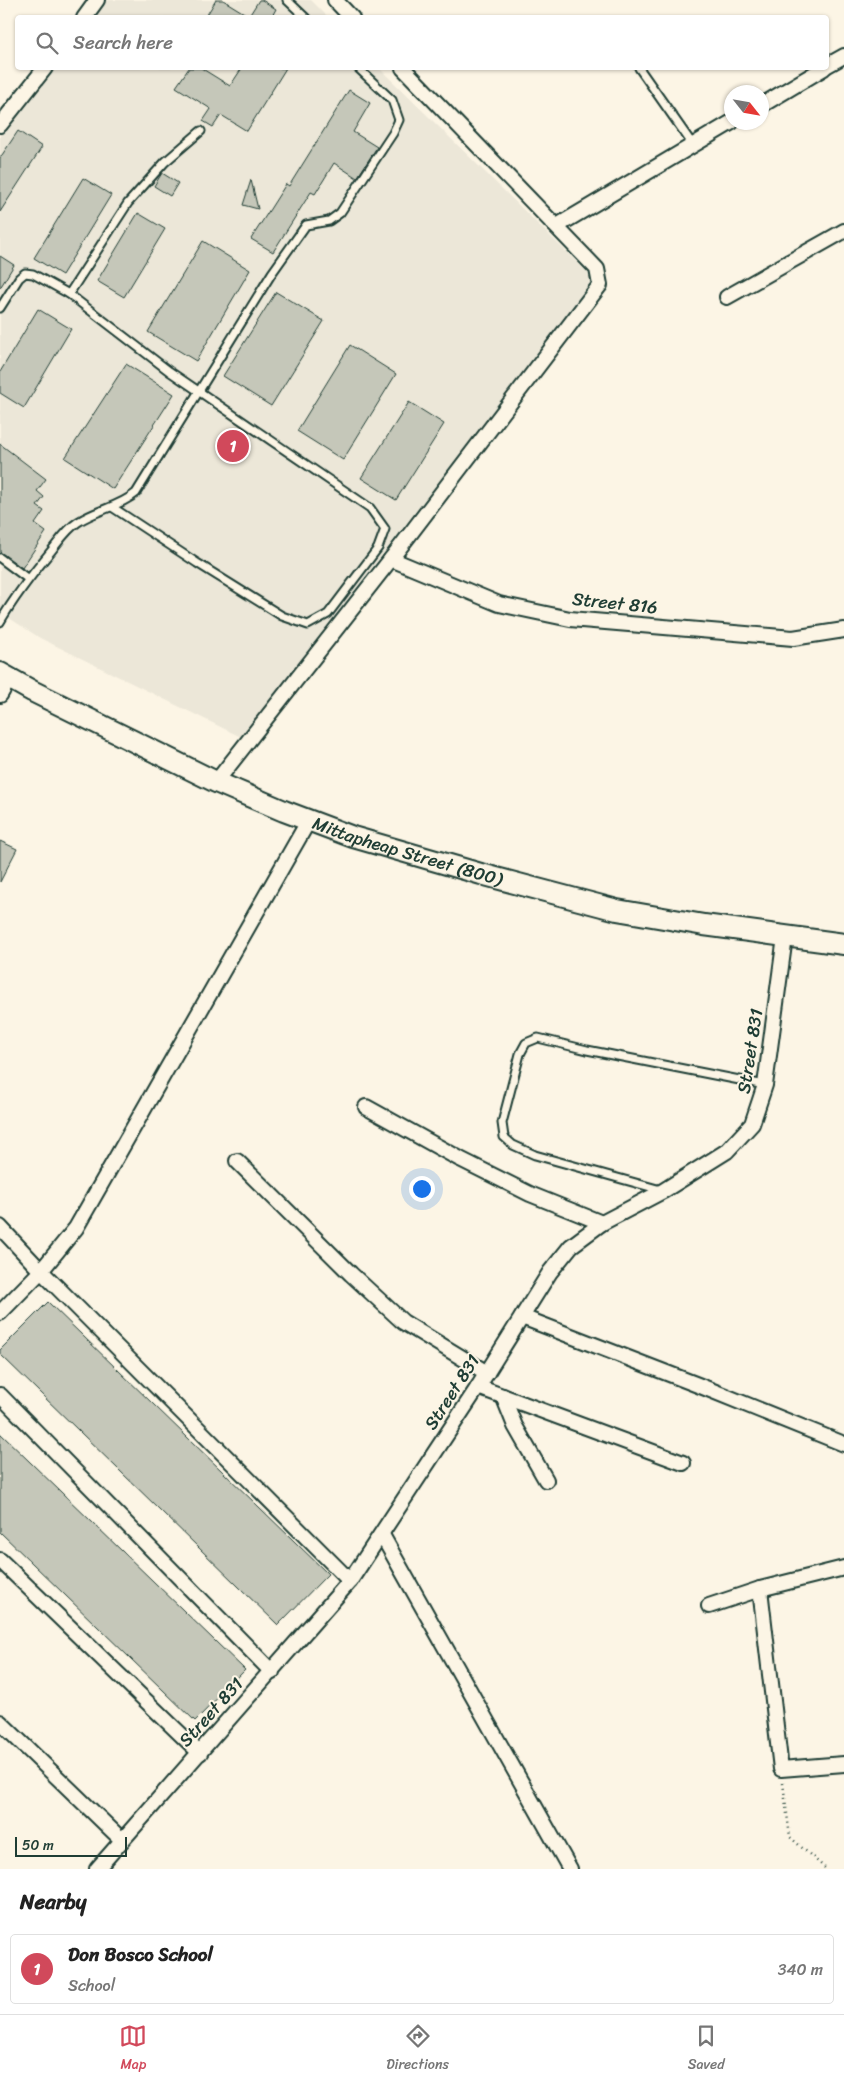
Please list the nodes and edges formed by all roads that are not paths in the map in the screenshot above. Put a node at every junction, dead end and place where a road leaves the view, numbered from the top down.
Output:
1 (97, 0) edge
2 (287, 0) edge
3 (335, 0) edge
4 (86, 15) edge
5 (303, 15) edge
6 (349, 15) edge
7 (844, 56) edge
8 (829, 65) edge
9 (43, 70) edge
10 (360, 70) edge
11 (405, 70) edge
12 (640, 70) edge
13 (820, 70) edge
14 (769, 101) edge
15 (0, 125) edge
16 (724, 127) edge
17 (200, 131) dead end
18 (693, 145) junction
19 (557, 226) junction
20 (844, 231) edge
21 (69, 294) junction
22 (727, 297) dead end
23 (0, 308) edge
24 (198, 391) junction
25 (112, 507) junction
26 (0, 558) edge
27 (391, 558) junction
28 (28, 579) junction
29 (0, 622) edge
30 (844, 630) edge
31 (3, 682) edge
32 (216, 782) junction
33 (309, 820) junction
34 (785, 937) junction
35 (844, 944) edge
36 (766, 1085) junction
37 (366, 1107) dead end
38 (237, 1161) dead end
39 (663, 1191) junction
40 (602, 1223) junction
41 (0, 1227) edge
42 (41, 1271) junction
43 (0, 1313) edge
44 (522, 1317) junction
45 (487, 1372) junction
46 (478, 1387) junction
47 (0, 1395) edge
48 (503, 1396) junction
49 (844, 1444) edge
50 (683, 1463) dead end
51 (546, 1480) dead end
52 (382, 1535) junction
53 (0, 1560) edge
54 (844, 1568) edge
55 (350, 1581) junction
56 (760, 1589) junction
57 (709, 1606) dead end
58 (272, 1672) junction
59 (0, 1722) edge
60 (200, 1753) junction
61 (844, 1764) edge
62 (122, 1840) junction
63 (96, 1869) edge
64 (570, 1869) edge

1 - 4 street
2 - 5 lane
3 - 6 street
7 - 8 street
9 - 15 street
10 - 24 lane
11 - 19 street
12 - 18 lane
13 - 14 street
16 - 18 street
17 - 21 lane
18 - 19 street
19 - 27 street
20 - 22 street
21 - 23 lane
21 - 24 lane
24 - 25 lane
24 - 25 lane
25 - 28 lane
26 - 28 lane
27 - 30 street, Street 816
27 - 32 street
28 - 29 lane
31 - 32 main road, Mittapheap Street (800)
32 - 33 main road, Mittapheap Street (800)
33 - 34 main road, Mittapheap Street (800)
33 - 42 street
34 - 35 main road, Mittapheap Street (800)
34 - 36 street, Street 831
36 - 39 street, Street 831
36 - 39 lane
37 - 40 street
38 - 45 street
39 - 40 street, Street 831
40 - 44 street, Street 831
41 - 42 street
42 - 43 street
42 - 55 street
44 - 45 street, Street 831
44 - 49 street
45 - 46 street, Street 831
46 - 48 street
46 - 52 street, Street 831
47 - 58 street
48 - 50 street
48 - 51 street
52 - 55 street, Street 831
52 - 64 street
53 - 60 street
54 - 56 street
55 - 58 street, Street 831
56 - 57 street
56 - 61 street
58 - 60 street, Street 831
59 - 62 street
60 - 62 street, Street 831
62 - 63 street, Street 831

